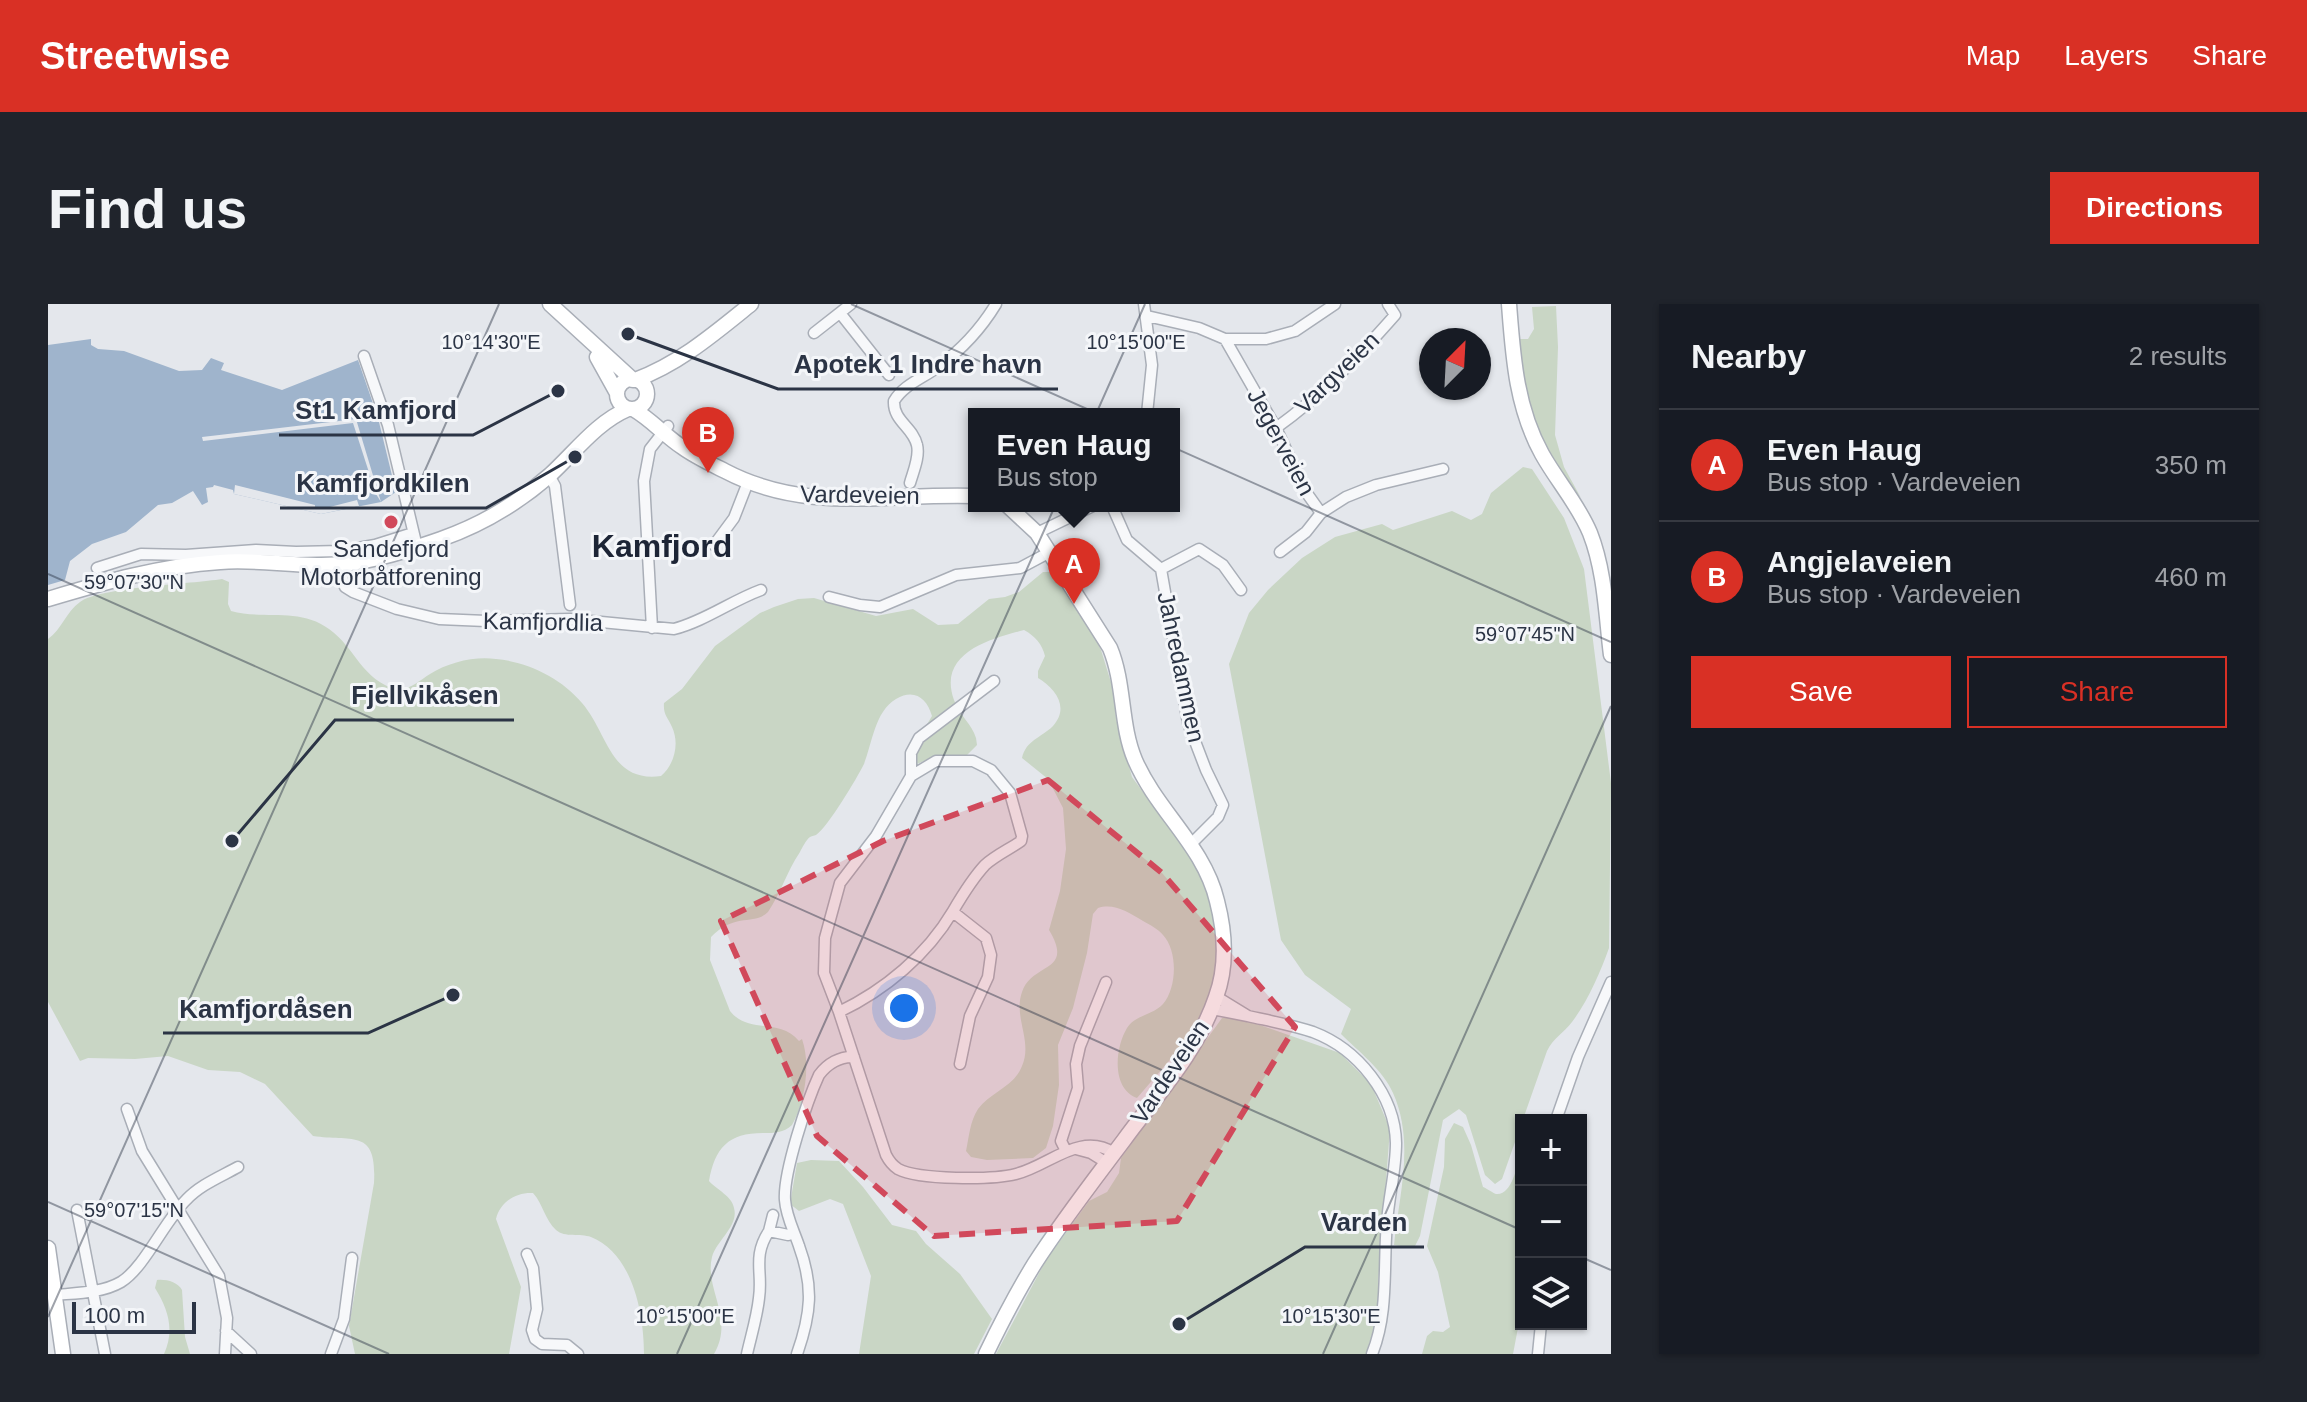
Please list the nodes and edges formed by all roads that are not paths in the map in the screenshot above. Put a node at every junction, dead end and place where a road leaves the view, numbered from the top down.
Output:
1 (751, 304) edge
2 (851, 304) edge
3 (996, 304) edge
4 (1144, 304) edge
5 (1335, 304) edge
6 (1388, 304) edge
7 (1509, 304) edge
8 (550, 306) edge
9 (840, 313) junction
10 (1147, 316) junction
11 (814, 333) dead end
12 (1225, 339) junction
13 (586, 340) junction
14 (364, 356) dead end
15 (680, 358) junction
16 (889, 375) dead end
17 (634, 380) junction
18 (617, 394) junction
19 (646, 394) junction
20 (1148, 408) edge
21 (631, 409) junction
22 (665, 428) junction
23 (1276, 428) junction
24 (582, 443) junction
25 (1443, 469) dead end
26 (549, 475) junction
27 (748, 482) junction
28 (910, 483) dead end
29 (968, 496) edge
30 (1014, 512) edge
31 (1081, 512) edge
32 (1115, 512) edge
33 (1321, 513) junction
34 (1037, 533) junction
35 (415, 540) junction
36 (714, 545) dead end
37 (1050, 552) junction
38 (1280, 552) dead end
39 (338, 565) junction
40 (97, 568) dead end
41 (1161, 569) junction
42 (761, 590) dead end
43 (1241, 590) dead end
44 (829, 597) dead end
45 (48, 599) edge
46 (570, 605) dead end
47 (652, 628) junction
48 (1611, 655) edge
49 (994, 681) dead end
50 (911, 776) junction
51 (1191, 844) junction
52 (953, 912) junction
53 (1106, 982) dead end
54 (1611, 982) edge
55 (1214, 1003) junction
56 (839, 1012) junction
57 (854, 1057) junction
58 (960, 1064) dead end
59 (127, 1109) dead end
60 (1558, 1114) edge
61 (1070, 1150) junction
62 (1111, 1158) junction
63 (238, 1167) dead end
64 (77, 1210) dead end
65 (177, 1211) junction
66 (773, 1215) dead end
67 (769, 1231) junction
68 (793, 1233) junction
69 (48, 1248) edge
70 (527, 1254) dead end
71 (352, 1258) dead end
72 (94, 1291) junction
73 (55, 1295) junction
74 (1540, 1330) edge
75 (226, 1331) junction
76 (63, 1354) edge
77 (105, 1354) edge
78 (225, 1354) edge
79 (251, 1354) edge
80 (331, 1354) edge
81 (578, 1354) edge
82 (747, 1354) edge
83 (797, 1354) edge
84 (986, 1354) edge
85 (1372, 1354) edge
86 (1538, 1354) edge

1 - 15 main road
2 - 9 street
3 - 28 street
4 - 10 street
5 - 12 street
6 - 23 street, Vargveien
7 - 48 main road
8 - 13 main road
9 - 11 street
9 - 16 street
10 - 12 street
10 - 20 street
12 - 23 street, Jegerveien
13 - 17 main road
13 - 18 main road
14 - 35 street
15 - 17 main road
15 - 19 main road
17 - 18 main road
17 - 19 main road
18 - 21 main road
18 - 24 main road
19 - 21 main road
19 - 22 main road, Vardeveien
21 - 22 main road, Vardeveien
21 - 24 main road
22 - 27 main road, Vardeveien
22 - 47 street
23 - 33 street, Jegerveien
24 - 26 main road
25 - 33 street, Jegerveien
26 - 35 main road
26 - 46 street
27 - 29 main road, Vardeveien
27 - 36 street
30 - 34 main road, Vardeveien
31 - 34 street
32 - 41 street, Jahredammen
33 - 38 street
34 - 37 main road, Vardeveien
35 - 39 main road
35 - 40 street
37 - 44 street
37 - 51 main road, Vardeveien
39 - 45 main road
39 - 47 street, Kamfjordlia
41 - 43 street, Jahredammen
41 - 51 street, Jahredammen
42 - 47 street, Kamfjordlia
49 - 50 street
50 - 52 street
50 - 56 street
51 - 55 main road, Vardeveien
52 - 56 street
52 - 58 street
53 - 61 street
54 - 60 street
55 - 62 main road, Vardeveien
55 - 85 street
56 - 57 street
57 - 61 street
57 - 68 street
59 - 65 street
61 - 62 street
62 - 84 main road, Vardeveien
63 - 65 street
64 - 72 street
65 - 72 street
65 - 75 street
66 - 67 street
67 - 68 street
67 - 82 street
68 - 83 street
69 - 73 main road
70 - 81 street
71 - 80 street
72 - 73 street
72 - 77 street
73 - 76 main road
74 - 86 street
75 - 78 street
75 - 79 street

